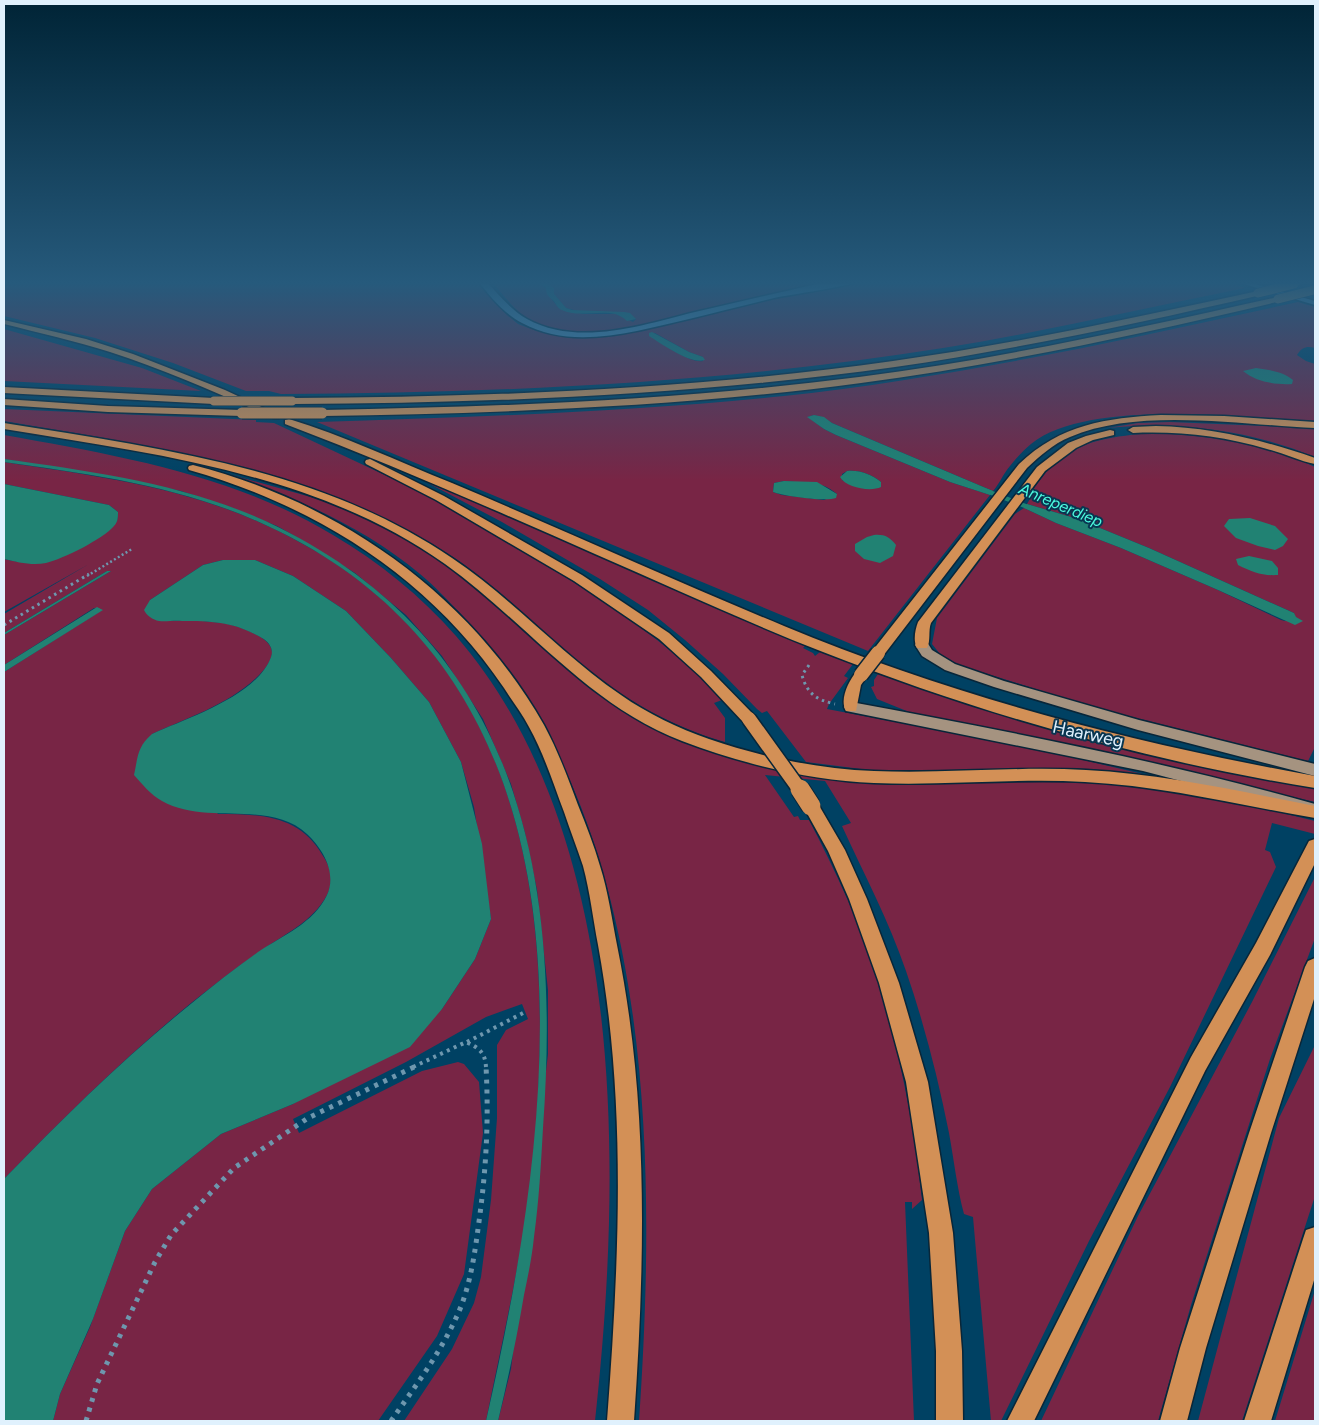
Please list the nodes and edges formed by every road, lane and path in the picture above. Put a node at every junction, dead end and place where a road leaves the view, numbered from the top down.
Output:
1 (102, 348) edge
2 (994, 348) edge
3 (1058, 348) edge
4 (4, 390) edge
5 (4, 402) edge
6 (289, 422) junction
7 (1315, 425) edge
8 (4, 426) edge
9 (78, 439) junction
10 (1315, 461) edge
11 (132, 549) dead end
12 (4, 625) edge
13 (922, 645) joint
14 (810, 665) dead end
15 (851, 707) junction
16 (1315, 770) edge
17 (1315, 782) edge
18 (1315, 811) edge
19 (1314, 849) edge
20 (1315, 967) edge
21 (525, 1012) dead end
22 (466, 1042) junction
23 (1315, 1239) edge
24 (86, 1421) edge
25 (391, 1421) edge
26 (621, 1421) edge
27 (950, 1421) edge
28 (1020, 1421) edge
29 (1174, 1421) edge
30 (1257, 1421) edge

1 - 6 highway
2 - 4 highway, bridge
3 - 5 highway, bridge
6 - 17 highway
6 - 27 highway, bridge
7 - 15 highway, bridge
8 - 9 highway
9 - 18 highway
9 - 26 highway
10 - 13 highway
11 - 12 path
13 - 16 main road, Haarweg
14 - 15 path
15 - 18 main road, Haarweg
19 - 28 highway
20 - 29 highway
21 - 22 path
22 - 24 path
22 - 25 path
23 - 30 highway

